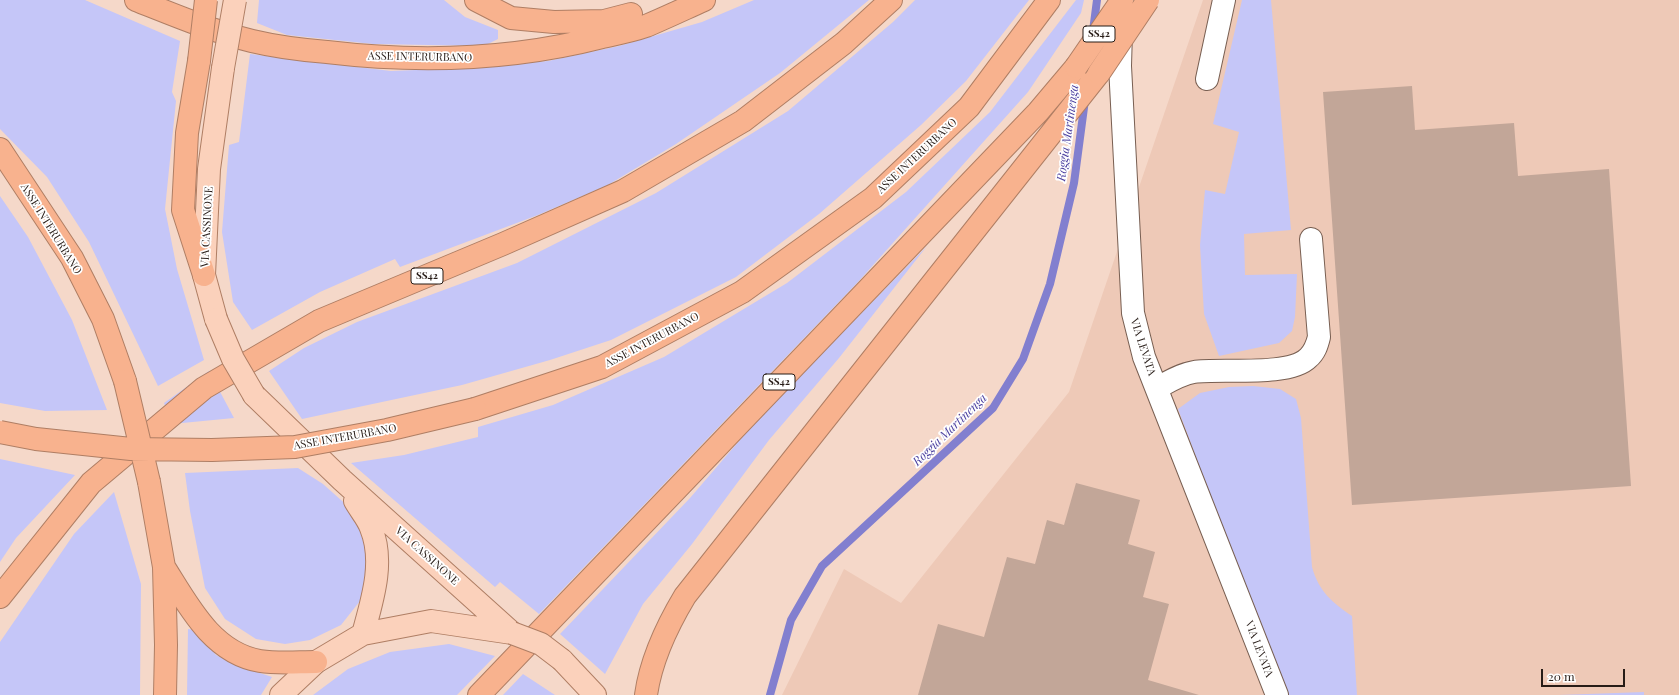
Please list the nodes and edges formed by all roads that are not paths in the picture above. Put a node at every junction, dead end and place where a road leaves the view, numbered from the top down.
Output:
1 (136, 0) edge
2 (206, 0) edge
3 (235, 0) edge
4 (476, 0) edge
5 (687, 0) edge
6 (704, 0) edge
7 (891, 0) edge
8 (1049, 0) edge
9 (1122, 0) edge
10 (1148, 0) edge
11 (1224, 0) edge
12 (1207, 79) dead end
13 (0, 149) edge
14 (1311, 239) dead end
15 (204, 275) junction
16 (1157, 388) junction
17 (0, 432) edge
18 (342, 480) junction
19 (164, 568) junction
20 (0, 597) edge
21 (512, 632) junction
22 (363, 634) junction
23 (316, 662) junction
24 (164, 695) edge
25 (281, 695) edge
26 (479, 695) edge
27 (595, 695) edge
28 (646, 695) edge
29 (1277, 695) edge

1 - 6 highway, ASSE INTERURBANO
2 - 15 highway, bridge
3 - 15 main road, VIA CASSINONE, bridge
4 - 5 highway
7 - 20 highway, SS42
8 - 17 highway, ASSE INTERURBANO, bridge
9 - 16 street, VIA LEVATA
9 - 26 highway, SS42, bridge
10 - 28 highway, bridge
11 - 12 street
13 - 19 highway, ASSE INTERURBANO, bridge
14 - 16 street
15 - 18 main road, VIA CASSINONE, bridge
16 - 29 street, VIA LEVATA
18 - 21 main road, VIA CASSINONE
18 - 22 main road, VIA CASSINONE
19 - 23 highway
19 - 24 highway, ASSE INTERURBANO
21 - 22 main road, VIA CASSINONE
21 - 27 main road, VIA CASSINONE, bridge
22 - 23 main road, VIA CASSINONE
23 - 25 main road, VIA CASSINONE

